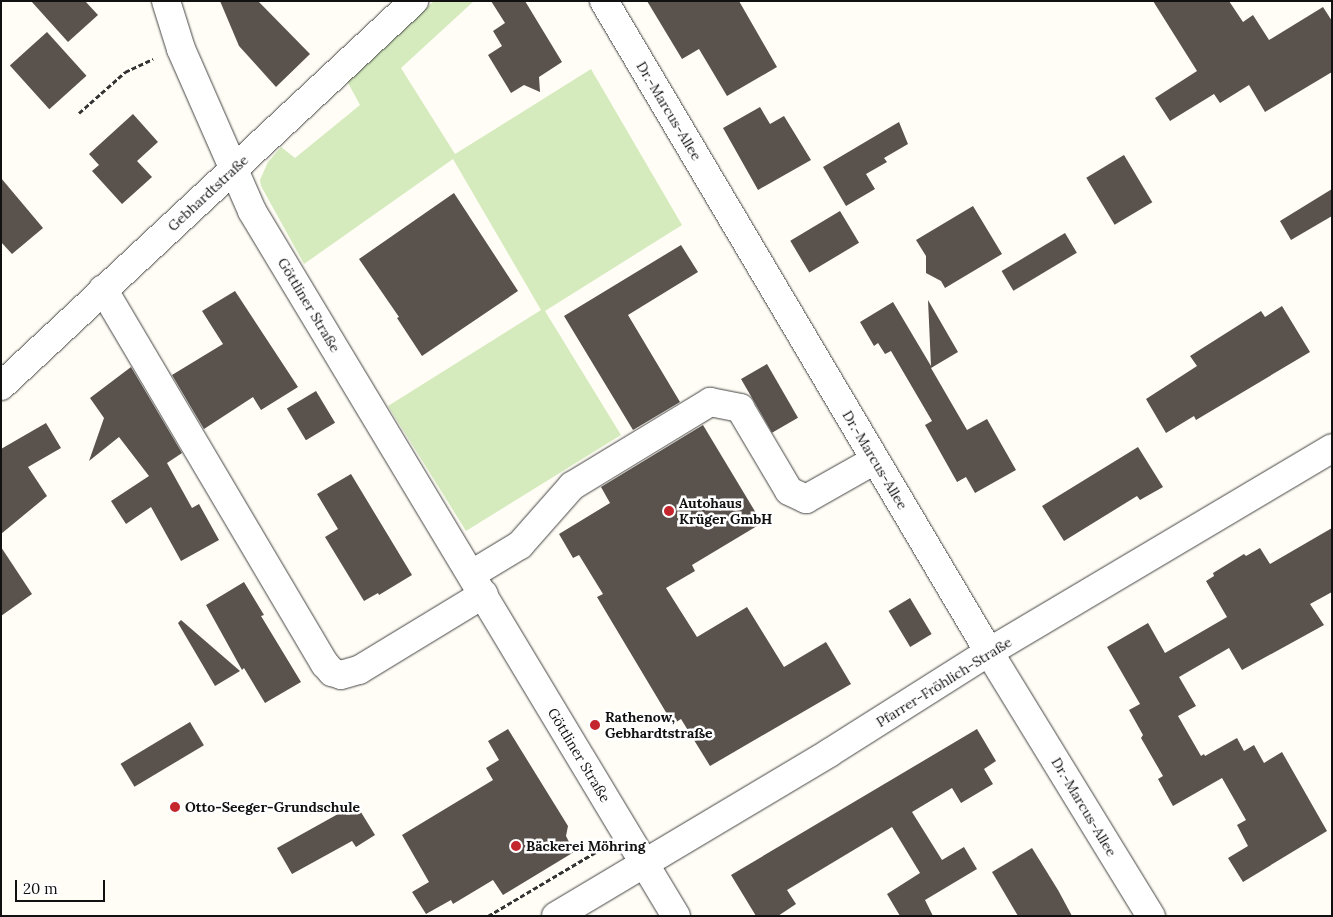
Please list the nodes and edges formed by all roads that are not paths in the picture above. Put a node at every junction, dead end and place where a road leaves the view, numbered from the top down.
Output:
1 (166, 1) edge
2 (414, 1) edge
3 (604, 1) edge
4 (234, 169) junction
5 (103, 289) junction
6 (1, 386) edge
7 (1332, 448) edge
8 (875, 460) junction
9 (478, 584) junction
10 (989, 652) junction
11 (644, 864) junction
12 (556, 916) edge
13 (676, 916) edge
14 (1151, 916) edge

1 - 4 street, Göttliner Straße
2 - 4 street, Gebhardtstraße
3 - 8 street, Dr.-Marcus-Allee
4 - 5 street, Gebhardtstraße
4 - 9 street, Göttliner Straße
5 - 6 street, Gebhardtstraße
5 - 9 street
7 - 10 street, Pfarrer-Fröhlich-Straße
8 - 9 street
8 - 10 street, Dr.-Marcus-Allee
9 - 11 street, Göttliner Straße
10 - 11 street, Pfarrer-Fröhlich-Straße
10 - 14 street, Dr.-Marcus-Allee
11 - 12 street, Pfarrer-Fröhlich-Straße
11 - 13 street, Göttliner Straße

